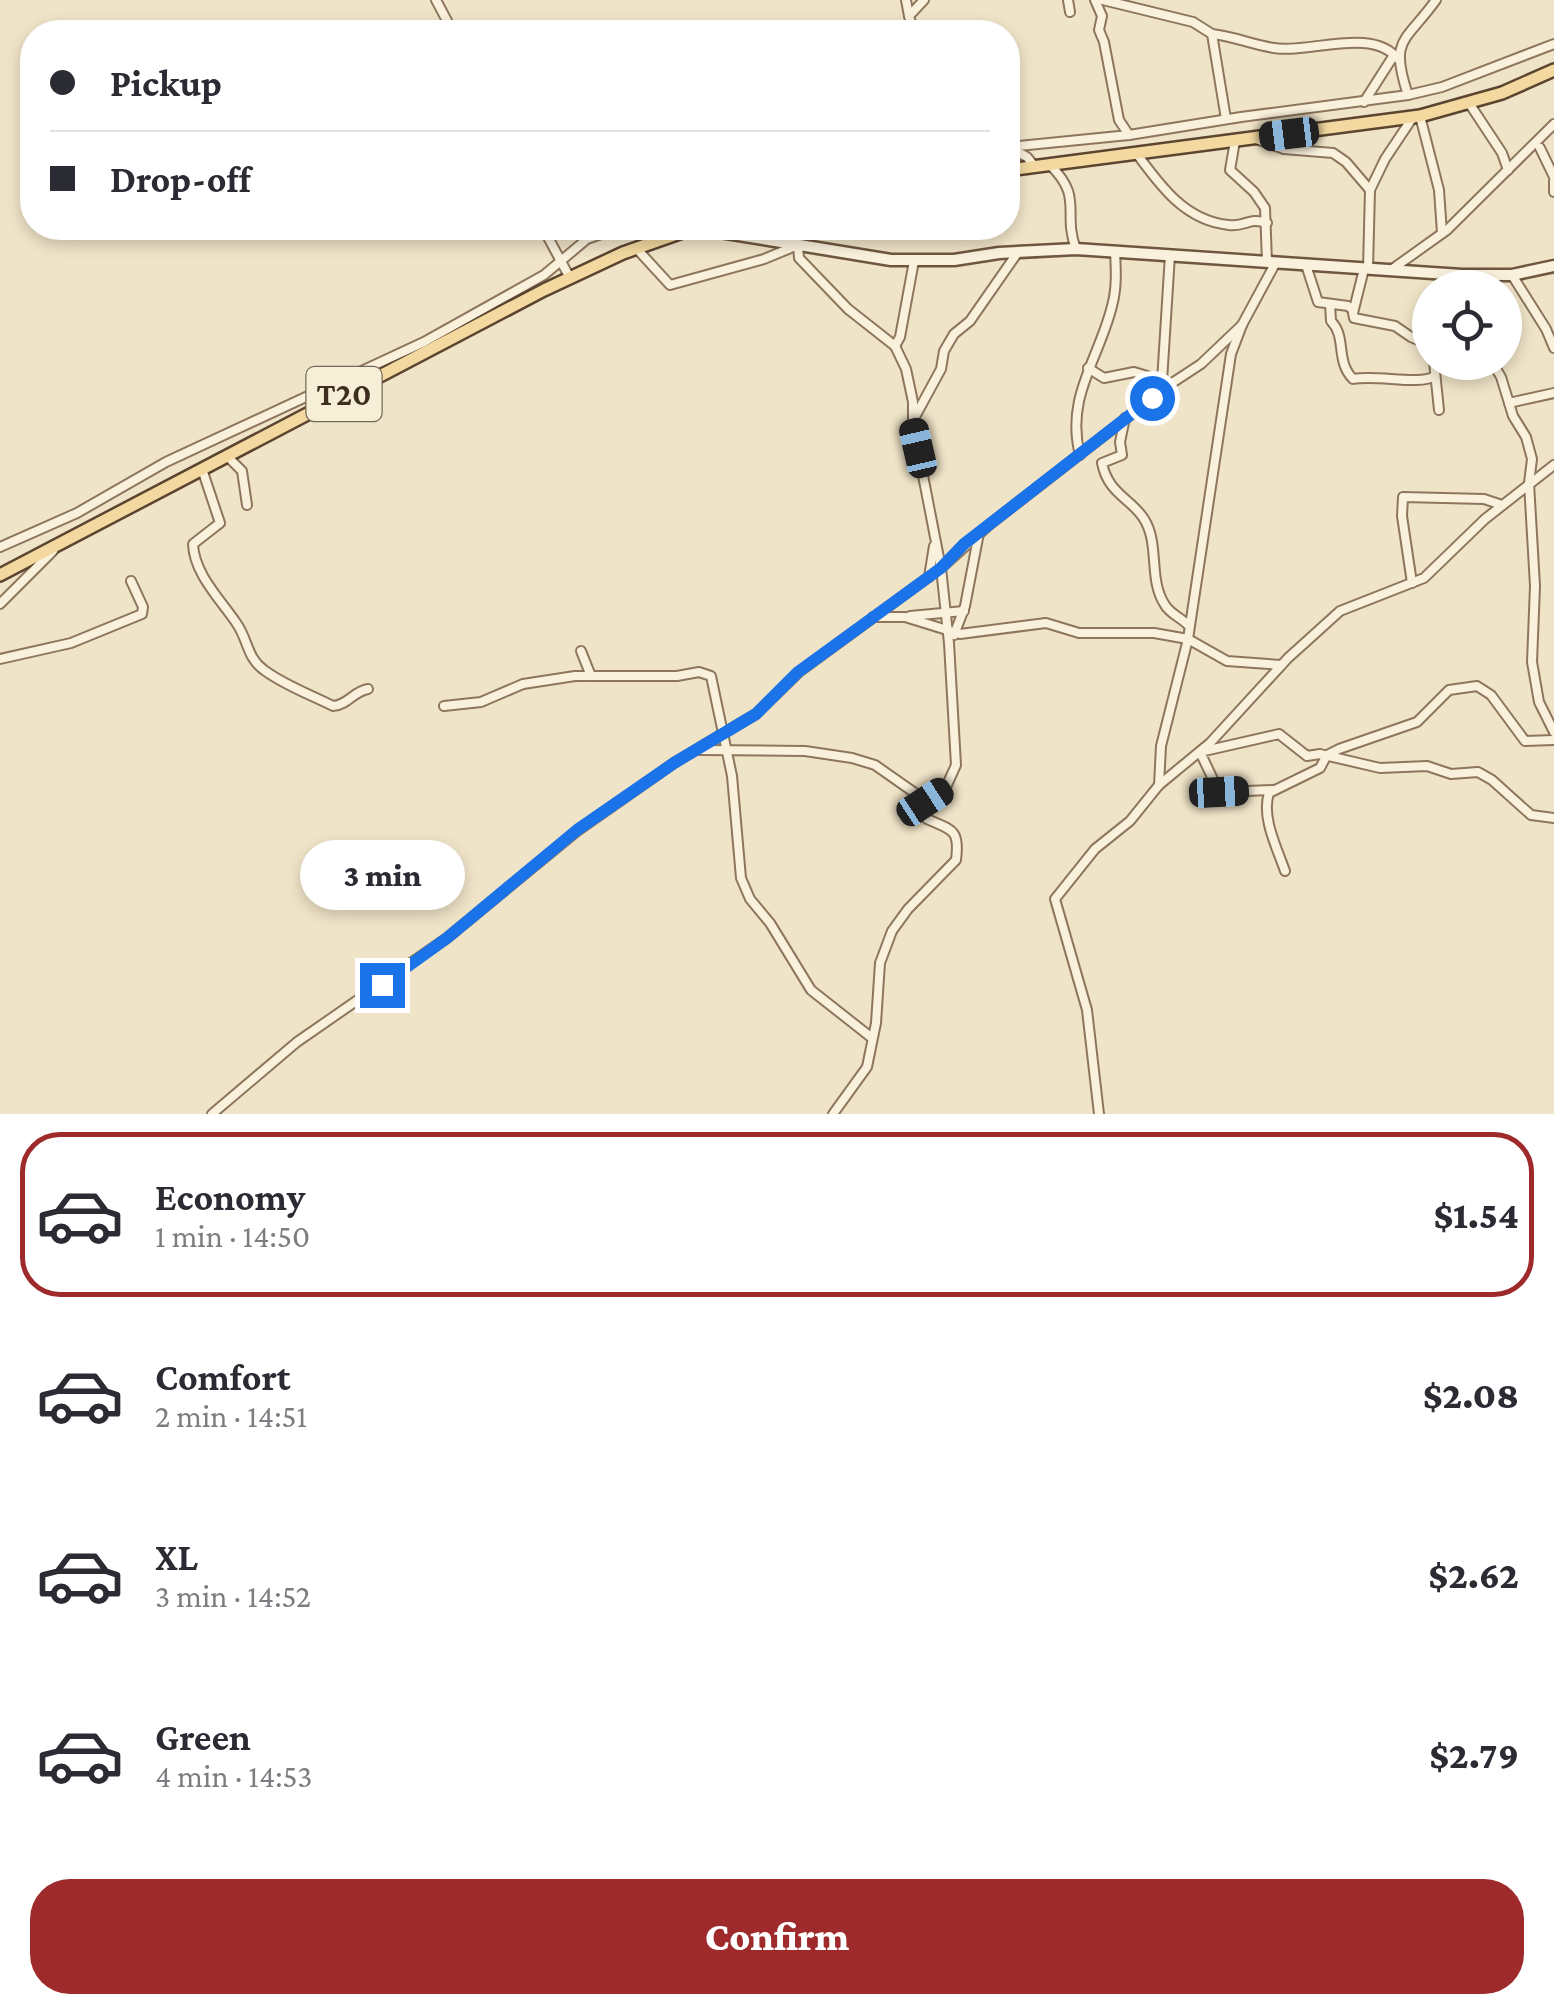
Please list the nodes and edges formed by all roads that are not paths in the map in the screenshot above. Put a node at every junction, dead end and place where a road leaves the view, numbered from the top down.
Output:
1 (906, 0) edge
2 (924, 0) edge
3 (1068, 0) edge
4 (1095, 0) edge
5 (1103, 0) edge
6 (1436, 0) edge
7 (1070, 12) dead end
8 (908, 16) junction
9 (910, 20) edge
10 (1212, 34) junction
11 (1554, 44) edge
12 (1396, 57) junction
13 (1554, 70) edge
14 (1408, 95) junction
15 (1364, 102) junction
16 (1469, 103) junction
17 (1251, 116) junction
18 (1416, 116) junction
19 (1226, 119) junction
20 (1554, 124) edge
21 (1129, 135) junction
22 (1262, 138) junction
23 (1235, 141) junction
24 (1020, 146) edge
25 (1538, 146) junction
26 (1020, 153) edge
27 (1137, 154) junction
28 (1554, 154) edge
29 (1050, 165) junction
30 (1035, 166) junction
31 (1020, 168) edge
32 (1508, 170) junction
33 (1554, 179) edge
34 (1370, 190) junction
35 (1554, 192) edge
36 (1268, 223) junction
37 (1442, 234) junction
38 (550, 240) edge
39 (586, 240) edge
40 (660, 240) edge
41 (767, 240) edge
42 (798, 245) junction
43 (637, 248) junction
44 (1076, 249) junction
45 (1018, 252) junction
46 (1115, 252) junction
47 (1170, 255) junction
48 (914, 261) junction
49 (1272, 262) junction
50 (562, 263) junction
51 (1306, 265) junction
52 (1554, 266) edge
53 (1366, 269) junction
54 (1391, 270) junction
55 (1412, 272) edge
56 (1522, 273) edge
57 (570, 278) junction
58 (1522, 291) edge
59 (1330, 304) junction
60 (1354, 310) junction
61 (1242, 325) junction
62 (1412, 335) edge
63 (895, 346) junction
64 (1554, 348) edge
65 (1088, 368) junction
66 (1424, 380) edge
67 (1435, 380) edge
68 (1503, 380) edge
69 (1166, 382) junction
70 (1554, 393) edge
71 (1509, 403) junction
72 (1439, 410) dead end
73 (1125, 418) junction
74 (913, 424) junction
75 (1080, 455) junction
76 (227, 456) junction
77 (1554, 465) edge
78 (202, 469) junction
79 (1530, 482) junction
80 (247, 505) dead end
81 (1502, 505) junction
82 (979, 533) junction
83 (935, 537) junction
84 (60, 544) junction
85 (0, 547) edge
86 (941, 568) junction
87 (0, 575) edge
88 (928, 576) junction
89 (131, 581) dead end
90 (1412, 583) junction
91 (0, 604) edge
92 (964, 611) junction
93 (946, 614) junction
94 (874, 617) junction
95 (906, 617) junction
96 (1189, 626) junction
97 (952, 632) junction
98 (1188, 640) junction
99 (581, 651) dead end
100 (0, 659) edge
101 (1281, 665) junction
102 (591, 676) junction
103 (368, 689) dead end
104 (444, 706) dead end
105 (1554, 732) edge
106 (725, 734) junction
107 (1554, 740) edge
108 (699, 750) junction
109 (728, 751) junction
110 (1200, 752) junction
111 (1328, 756) junction
112 (1158, 785) junction
113 (1274, 790) junction
114 (925, 802) junction
115 (1554, 818) edge
116 (1284, 871) dead end
117 (872, 1038) junction
118 (212, 1114) edge
119 (833, 1114) edge
120 (1099, 1114) edge

1 - 8 street
2 - 8 street
3 - 7 street
4 - 21 street
5 - 10 street
6 - 12 street
8 - 9 street
10 - 12 street
10 - 19 street
11 - 14 street
12 - 14 street
12 - 15 street
13 - 16 main road
14 - 15 street
15 - 17 street
16 - 18 main road
16 - 32 street
17 - 19 street
17 - 22 street
18 - 22 main road
18 - 34 street
18 - 37 street
19 - 21 street
20 - 25 street
21 - 24 street
22 - 23 main road
22 - 34 street
23 - 27 main road
23 - 36 street
25 - 28 street
25 - 32 street
25 - 33 street
26 - 30 street
27 - 29 main road
27 - 36 street
29 - 30 main road
29 - 44 street
30 - 31 main road
32 - 37 street
33 - 35 street
34 - 53 street
36 - 49 street
37 - 54 street
38 - 50 street
39 - 50 street
40 - 43 main road, T20
41 - 42 street
42 - 43 street
42 - 48 street
42 - 63 street
43 - 57 main road, T20
44 - 45 street
44 - 46 street
45 - 48 street
45 - 74 street
46 - 47 street
46 - 65 street
47 - 49 street
47 - 69 street
48 - 63 street
49 - 51 street
49 - 61 street
50 - 57 street
50 - 85 street
51 - 53 street
51 - 59 street
52 - 56 street
53 - 54 street
53 - 60 street
54 - 55 street
57 - 76 main road, T20
58 - 64 street
59 - 60 street
59 - 66 street
60 - 62 street
61 - 69 street
61 - 96 street
63 - 74 street
65 - 69 street
65 - 75 street
67 - 72 street
68 - 71 street
69 - 73 street
70 - 71 street
71 - 79 street
73 - 75 street
73 - 96 street
74 - 83 street
75 - 82 street
76 - 78 main road, T20
76 - 80 street
77 - 79 street
78 - 84 main road, T20
78 - 103 street
79 - 81 street
79 - 105 street
81 - 90 street
81 - 90 street
82 - 86 street
82 - 92 street
83 - 86 street
83 - 88 street
84 - 87 main road, T20
84 - 91 street
86 - 88 street
86 - 93 street
88 - 94 street
89 - 100 street
90 - 101 street
92 - 93 street
92 - 97 street
93 - 95 street
93 - 97 street
94 - 95 street
94 - 106 street
95 - 97 street
96 - 98 street
97 - 98 street
97 - 114 street
98 - 101 street
98 - 112 street
99 - 102 street
101 - 110 street
102 - 104 street
102 - 106 street
106 - 108 street
106 - 109 street
107 - 111 street
108 - 109 street
108 - 118 street
109 - 114 street
109 - 117 street
110 - 111 street
110 - 112 street
110 - 113 street
111 - 113 street
111 - 115 street
112 - 120 street
113 - 116 street
114 - 117 street
117 - 119 street

